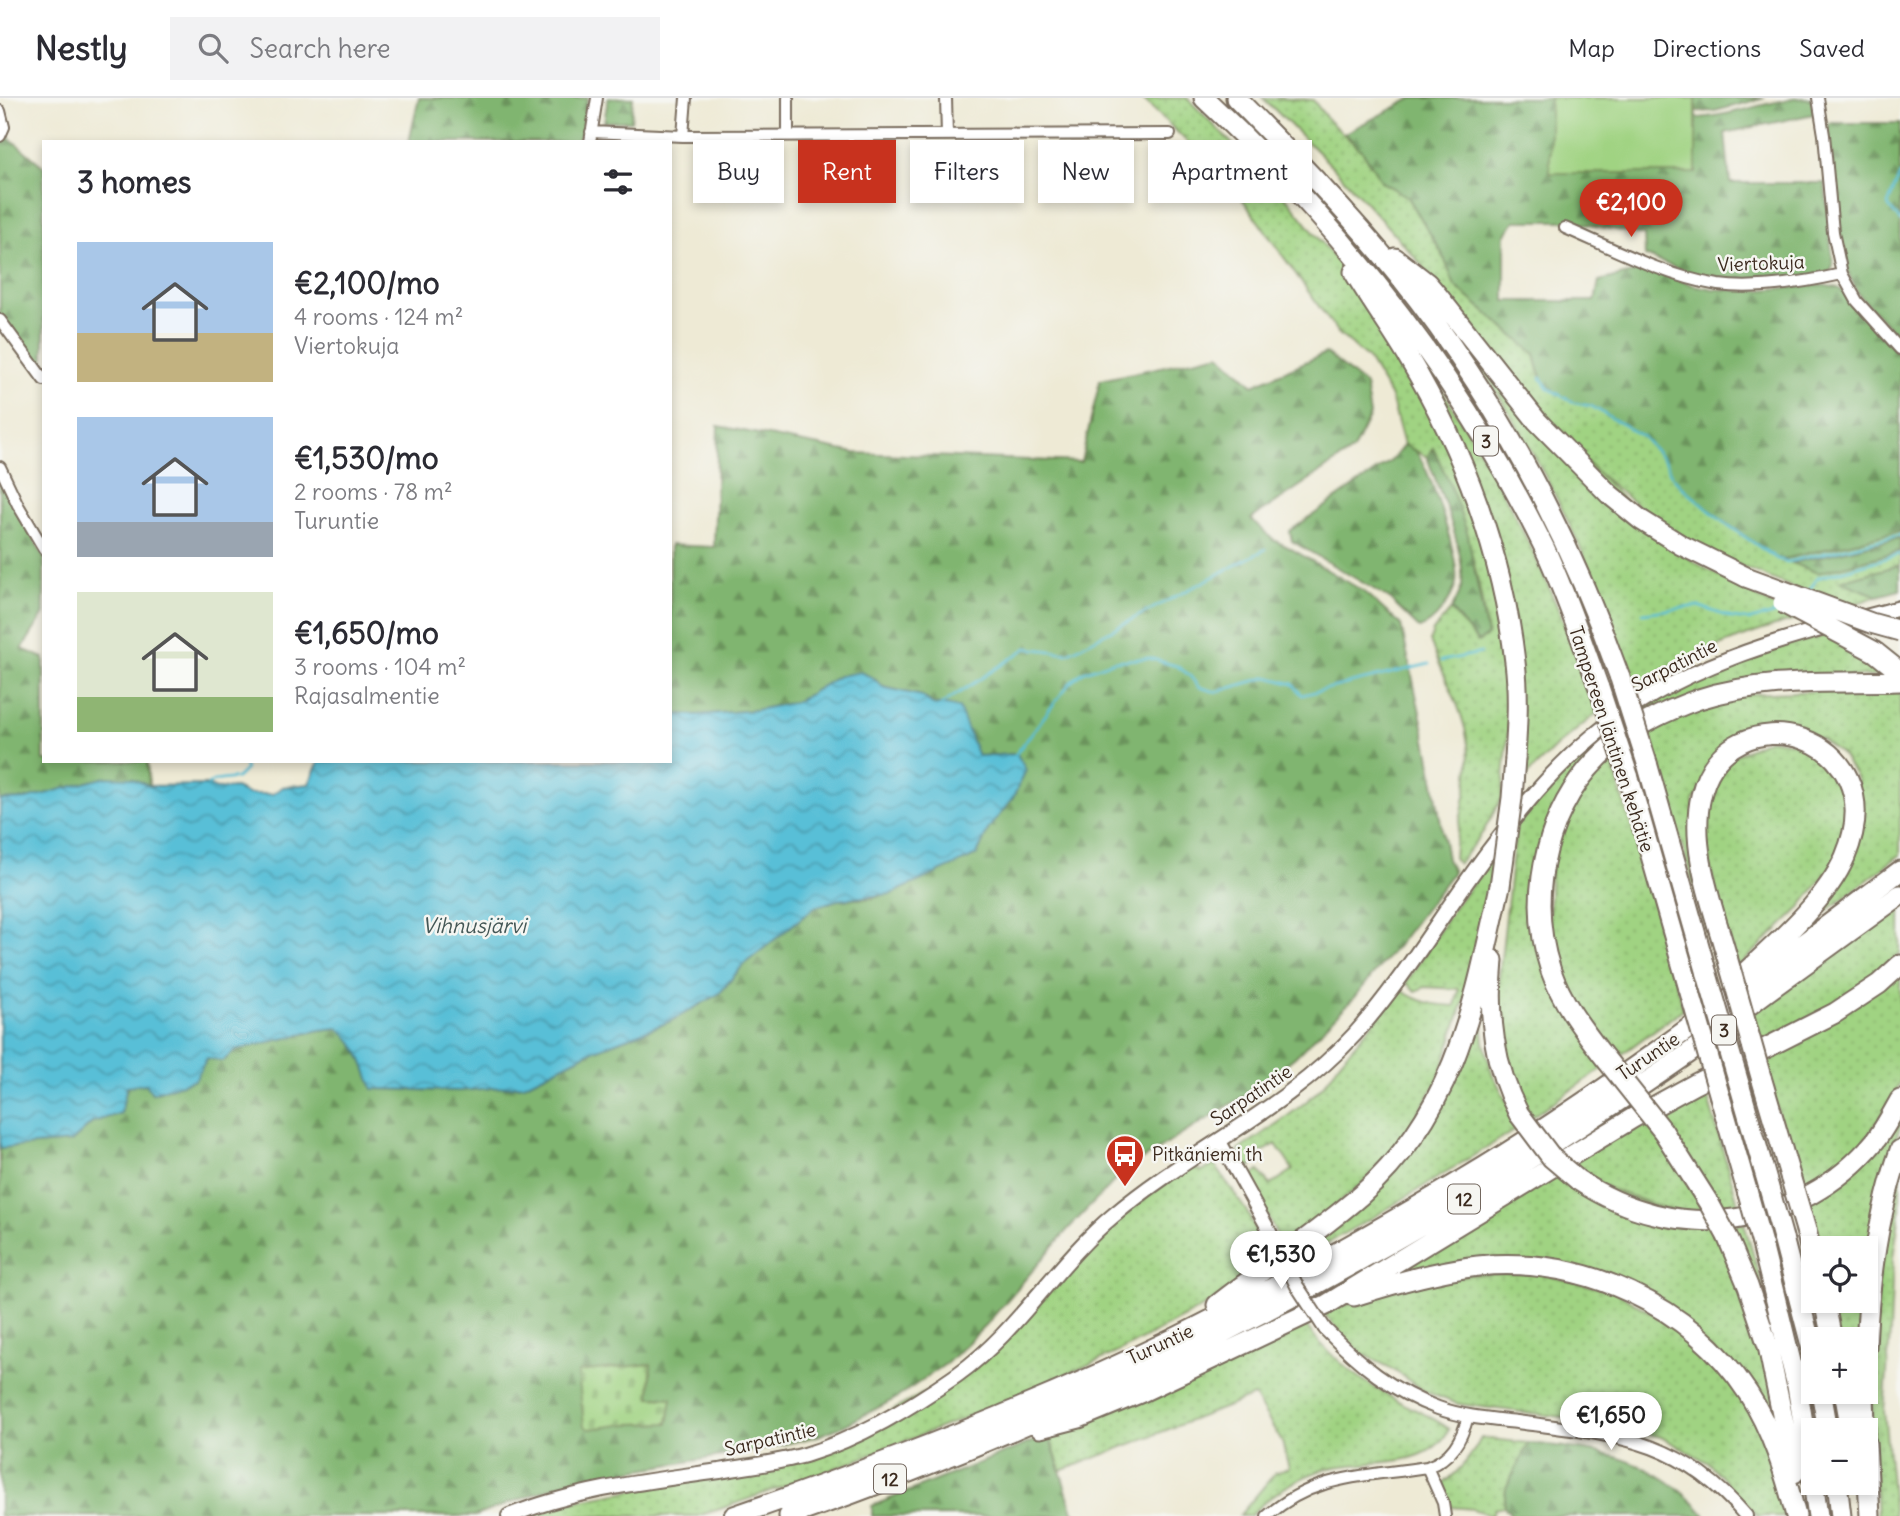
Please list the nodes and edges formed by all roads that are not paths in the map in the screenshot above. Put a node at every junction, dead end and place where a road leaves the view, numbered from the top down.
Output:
1 (597, 98) edge
2 (686, 98) edge
3 (788, 98) edge
4 (946, 98) edge
5 (1204, 98) edge
6 (1236, 98) edge
7 (1818, 98) edge
8 (0, 111) edge
9 (1170, 134) dead end
10 (788, 135) junction
11 (947, 135) junction
12 (0, 136) edge
13 (683, 136) junction
14 (590, 137) edge
15 (1325, 223) junction
16 (1565, 228) dead end
17 (1361, 231) junction
18 (1842, 274) junction
19 (0, 320) edge
20 (1900, 349) edge
21 (42, 377) edge
22 (0, 467) edge
23 (42, 546) edge
24 (1745, 580) junction
25 (1900, 608) edge
26 (1900, 631) edge
27 (1898, 673) edge
28 (1900, 871) edge
29 (1500, 886) junction
30 (1900, 895) edge
31 (1900, 965) edge
32 (1734, 982) edge
33 (1734, 982) edge
34 (1734, 982) edge
35 (1734, 982) edge
36 (1682, 1032) junction
37 (1900, 1100) edge
38 (1219, 1140) junction
39 (1900, 1150) edge
40 (1807, 1236) edge
41 (1326, 1305) junction
42 (1806, 1327) edge
43 (1867, 1327) edge
44 (1176, 1337) junction
45 (1468, 1416) junction
46 (1802, 1418) edge
47 (991, 1441) junction
48 (1427, 1468) junction
49 (1815, 1495) edge
50 (1839, 1495) edge
51 (1862, 1495) edge
52 (1869, 1495) edge
53 (509, 1516) edge
54 (734, 1516) edge
55 (789, 1516) edge
56 (1267, 1516) edge
57 (1445, 1516) edge
58 (1746, 1516) edge
59 (1798, 1516) edge
60 (1818, 1516) edge
61 (1842, 1516) edge
62 (1864, 1516) edge
63 (1870, 1516) edge

1 - 14 street
2 - 13 street
3 - 10 street
4 - 11 street
5 - 15 highway, Tampereen läntinen kehätie / 3
6 - 17 highway, Tampereen läntinen kehätie / 3
7 - 18 street
8 - 12 street
9 - 11 street
10 - 11 street
10 - 13 street
13 - 14 street
15 - 29 highway, bridge
15 - 46 highway, Tampereen läntinen kehätie / 3, bridge
16 - 18 street, Viertokuja
17 - 24 highway
17 - 42 highway, Tampereen läntinen kehätie / 3, bridge
18 - 20 street
19 - 21 street
22 - 23 street
24 - 26 highway, bridge
24 - 27 highway, bridge
25 - 38 main road, Sarpatintie
27 - 59 highway, bridge
28 - 36 highway, Turuntie / 12
29 - 37 highway, bridge
29 - 44 highway
30 - 47 highway, Turuntie / 12
31 - 41 highway
32 - 36 highway, bridge
33 - 34 highway, bridge
35 - 40 highway, bridge
36 - 44 highway, Turuntie / 12
38 - 45 street, bridge
38 - 53 main road, Sarpatintie
39 - 43 highway
41 - 47 highway
41 - 59 highway
44 - 54 highway, Turuntie / 12
45 - 48 street
45 - 58 street
47 - 55 highway, Turuntie / 12
48 - 56 street
48 - 57 street
49 - 60 highway, Tampereen läntinen kehätie / 3
50 - 61 highway
51 - 62 highway
52 - 63 highway

